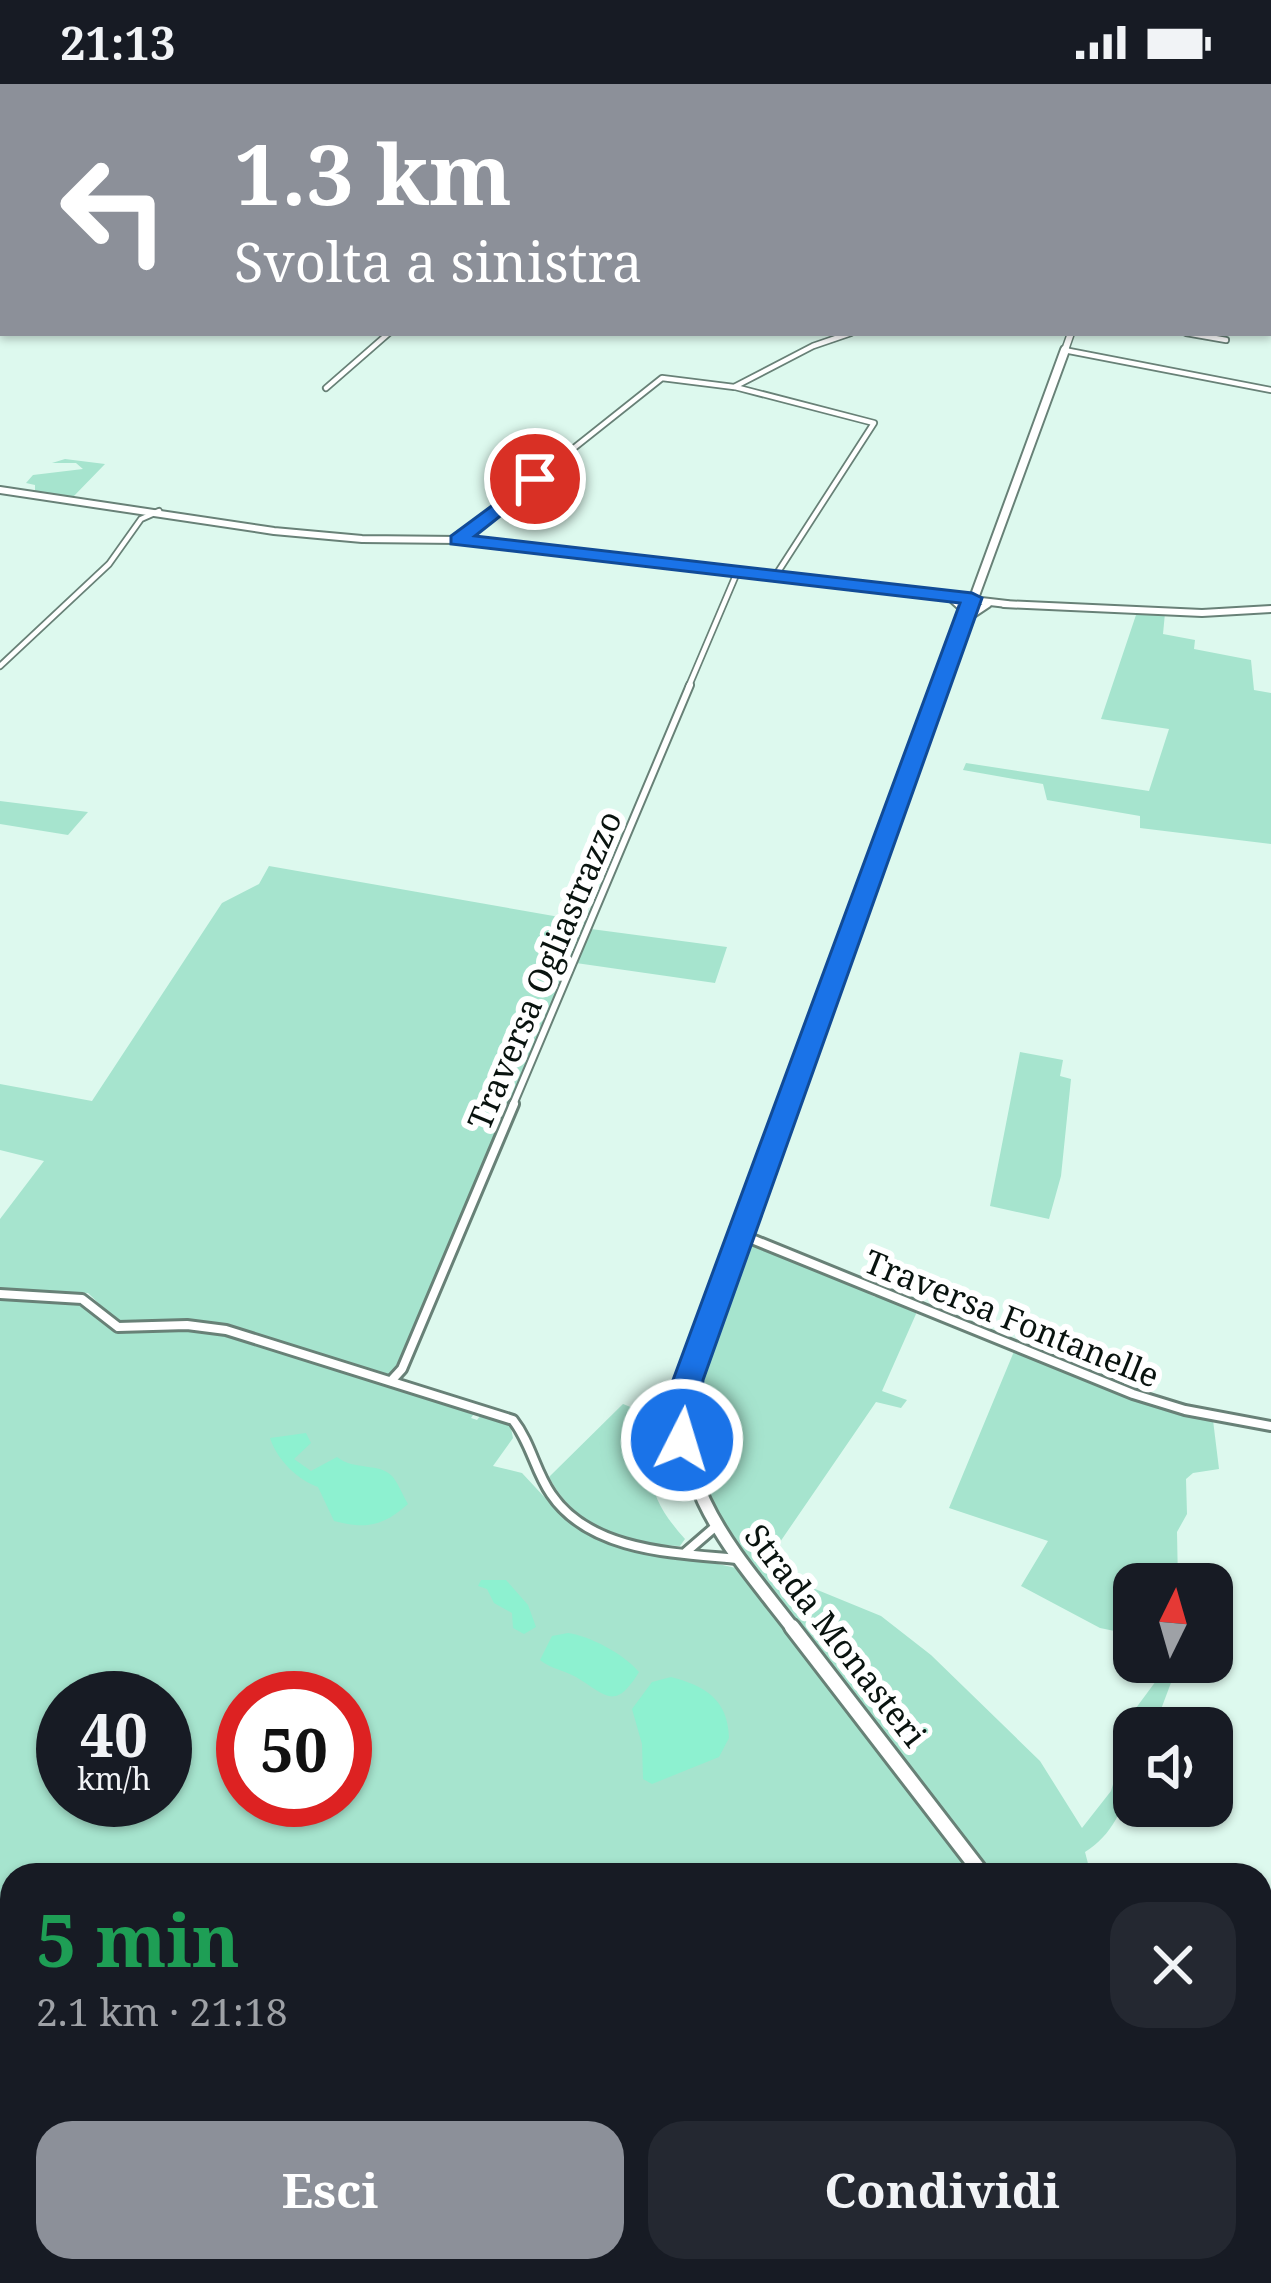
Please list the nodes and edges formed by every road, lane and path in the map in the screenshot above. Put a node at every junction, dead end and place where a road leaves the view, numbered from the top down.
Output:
1 (386, 336) edge
2 (842, 336) edge
3 (1070, 336) edge
4 (1203, 336) edge
5 (1226, 340) dead end
6 (1064, 350) junction
7 (734, 387) junction
8 (326, 388) dead end
9 (1271, 390) edge
10 (0, 490) edge
11 (159, 511) junction
12 (458, 540) junction
13 (736, 575) junction
14 (774, 578) junction
15 (977, 584) junction
16 (949, 597) junction
17 (972, 600) junction
18 (991, 603) junction
19 (1271, 609) edge
20 (964, 620) junction
21 (0, 665) edge
22 (740, 1234) junction
23 (0, 1294) edge
24 (391, 1382) junction
25 (1271, 1426) edge
26 (715, 1527) junction
27 (685, 1553) junction
28 (739, 1559) junction
29 (973, 1863) edge

1 - 8 street
2 - 7 street
3 - 6 main road, Strada Monasteri
4 - 5 street
6 - 9 street
6 - 15 main road, Strada Monasteri
7 - 12 street
7 - 14 street
10 - 11 street
11 - 12 street
11 - 21 street
12 - 13 street
13 - 14 street
13 - 24 street, Traversa Ogliastrazzo
14 - 16 street
15 - 16 street
15 - 17 main road, Strada Monasteri
15 - 18 street
16 - 17 street
16 - 20 street
17 - 18 street
17 - 20 main road, Strada Monasteri
18 - 19 street
18 - 20 street
20 - 22 main road, Strada Monasteri
22 - 25 street, Traversa Fontanelle
22 - 26 main road, Strada Monasteri
23 - 24 street
24 - 27 street
26 - 27 street
26 - 28 main road, Strada Monasteri
27 - 28 street
28 - 29 main road, Strada Monasteri

